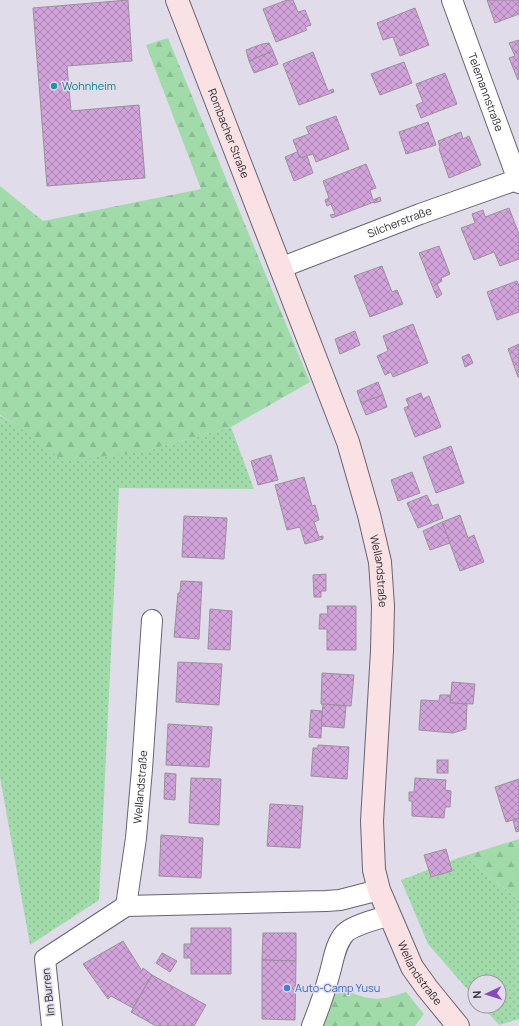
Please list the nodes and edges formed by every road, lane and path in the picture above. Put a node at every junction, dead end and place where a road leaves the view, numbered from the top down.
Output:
1 (177, 0) edge
2 (452, 0) edge
3 (519, 180) edge
4 (280, 268) junction
5 (152, 620) dead end
6 (379, 890) junction
7 (334, 900) junction
8 (126, 906) junction
9 (390, 914) junction
10 (345, 932) junction
11 (52, 1026) edge
12 (312, 1026) edge
13 (458, 1026) edge

1 - 4 main road, Rombacher Straße
2 - 3 street, Telemannstraße
3 - 4 street, Silcherstraße
4 - 6 main road, Wellandstraße
5 - 8 street, Wellandstraße
6 - 7 street
6 - 9 main road, Wellandstraße
7 - 8 street
7 - 10 street
8 - 11 street, Im Burren
9 - 10 street
9 - 13 main road, Wellandstraße
10 - 12 street

